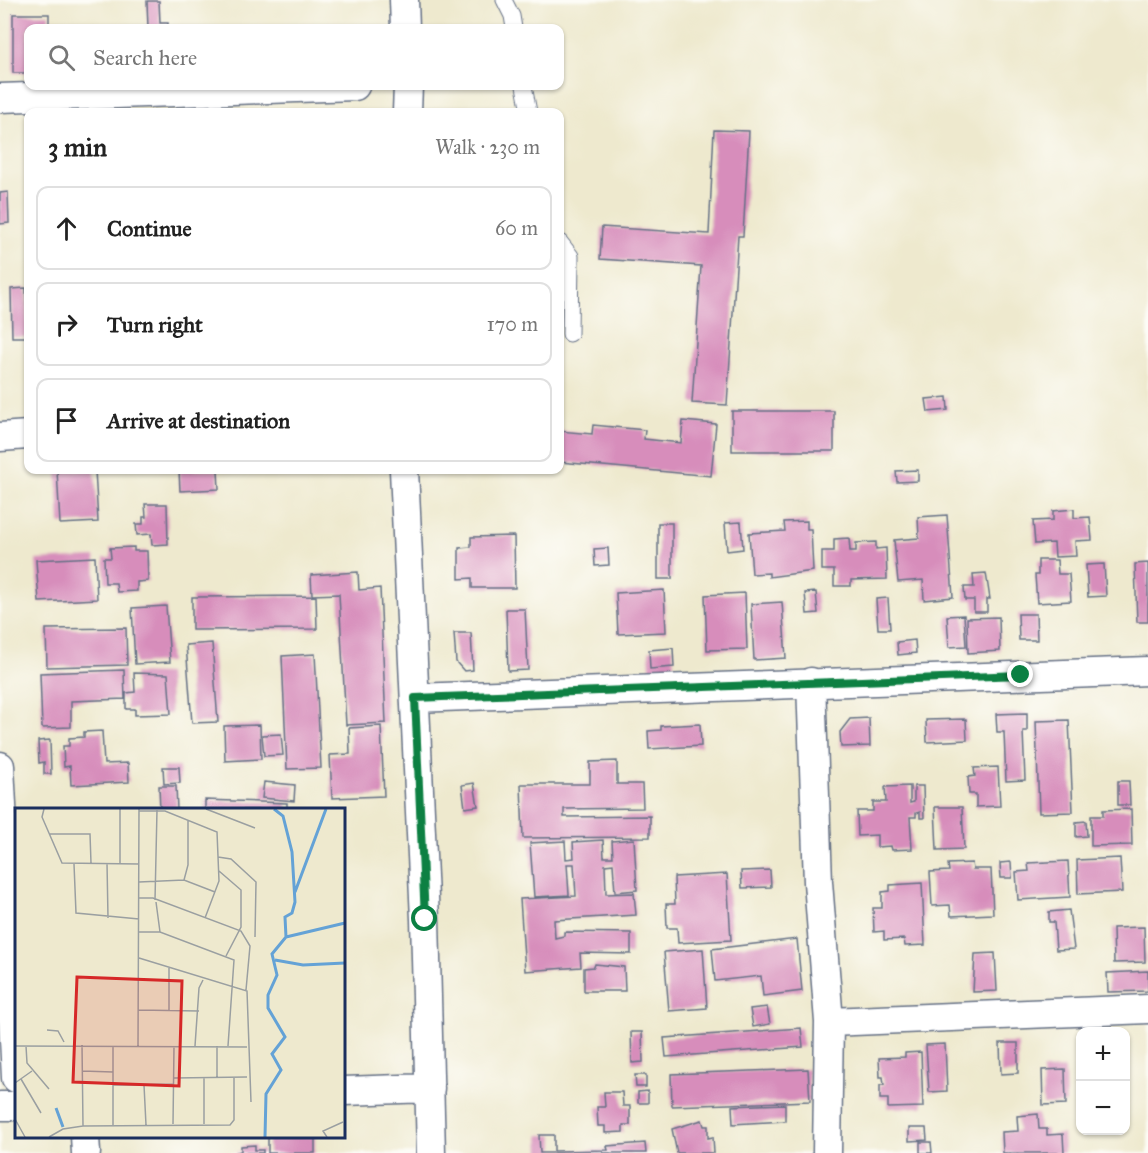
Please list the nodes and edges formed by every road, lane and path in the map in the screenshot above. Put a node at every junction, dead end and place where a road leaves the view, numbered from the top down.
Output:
1 (404, 0) edge
2 (504, 0) edge
3 (405, 24) edge
4 (513, 24) edge
5 (304, 90) edge
6 (408, 90) edge
7 (525, 90) edge
8 (0, 98) edge
9 (125, 104) edge
10 (407, 108) edge
11 (528, 108) edge
12 (564, 247) edge
13 (570, 334) dead end
14 (24, 435) edge
15 (0, 437) edge
16 (404, 474) edge
17 (1148, 671) edge
18 (810, 682) junction
19 (415, 698) junction
20 (0, 766) edge
21 (0, 778) edge
22 (1148, 1009) edge
23 (829, 1022) junction
24 (15, 1059) edge
25 (430, 1089) junction
26 (345, 1091) edge
27 (85, 1138) edge
28 (86, 1153) edge
29 (431, 1153) edge
30 (827, 1153) edge

1 - 3 street
2 - 4 lane
5 - 9 street
6 - 10 street
7 - 11 lane
8 - 9 street
12 - 13 lane
14 - 15 street
16 - 19 street
17 - 18 street
18 - 19 street
18 - 23 street
19 - 25 street
20 - 21 street
21 - 24 street
22 - 23 street
23 - 30 street
25 - 26 street
25 - 29 street
27 - 28 street

